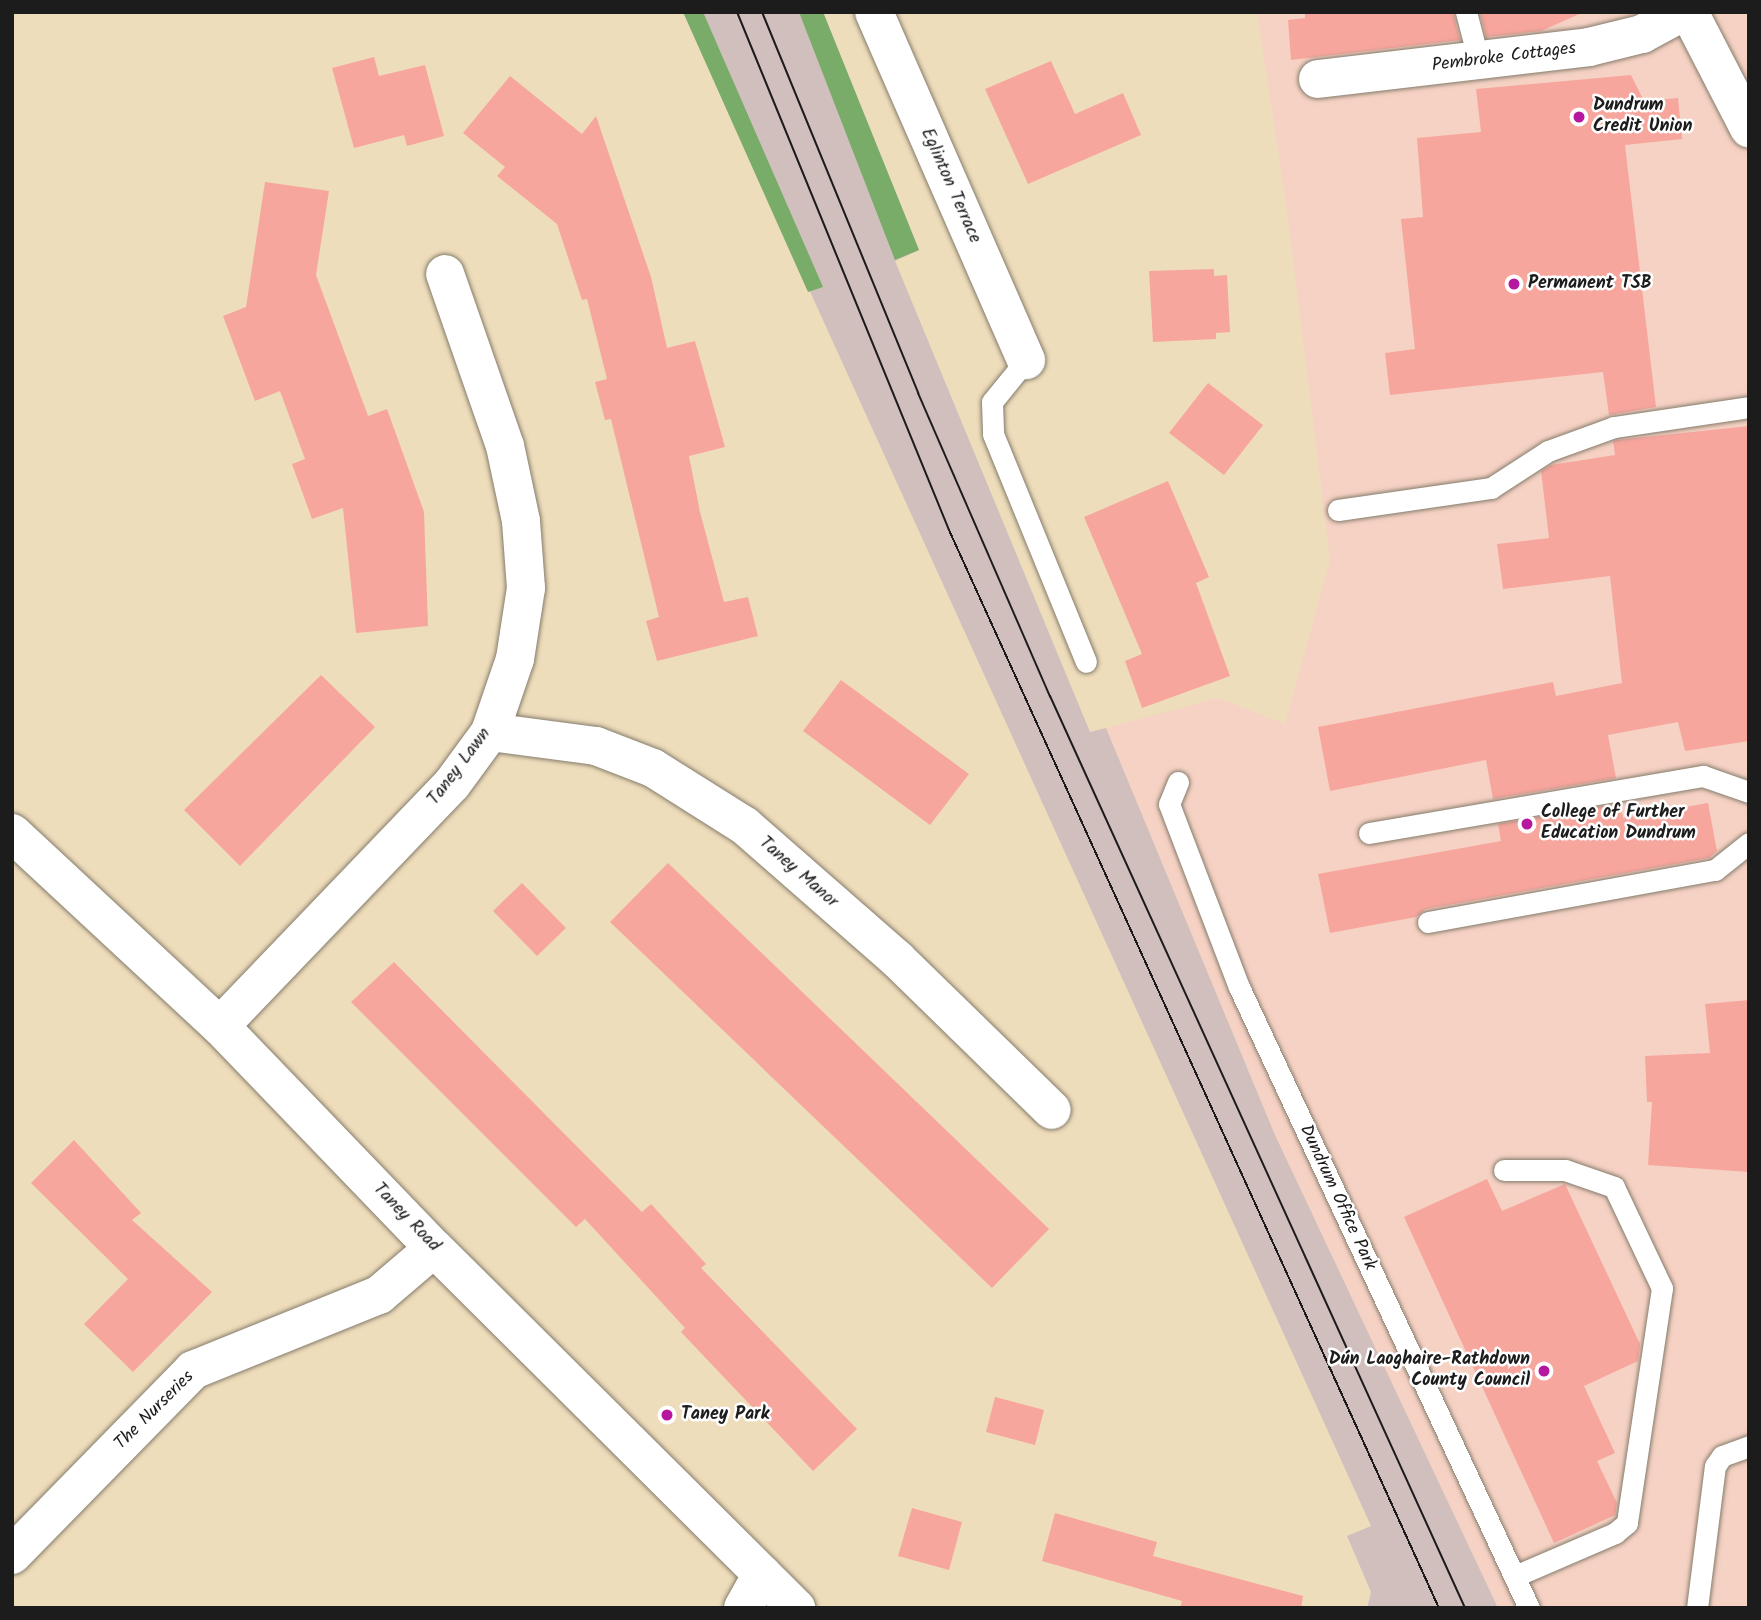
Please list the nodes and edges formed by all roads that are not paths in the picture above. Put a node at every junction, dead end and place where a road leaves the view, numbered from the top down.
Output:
1 (874, 12) edge
2 (1466, 12) edge
3 (1683, 12) edge
4 (1689, 12) edge
5 (1479, 62) junction
6 (1318, 79) dead end
7 (1749, 128) edge
8 (445, 274) dead end
9 (1026, 360) joint
10 (1749, 407) edge
11 (1338, 510) dead end
12 (1086, 663) dead end
13 (490, 732) junction
14 (1178, 782) dead end
15 (1749, 792) edge
16 (12, 833) edge
17 (1369, 833) dead end
18 (1749, 843) edge
19 (1428, 922) dead end
20 (220, 1026) junction
21 (1052, 1110) dead end
22 (1504, 1170) dead end
23 (434, 1248) junction
24 (1749, 1446) edge
25 (12, 1555) edge
26 (762, 1574) junction
27 (1515, 1576) junction
28 (743, 1608) edge
29 (796, 1608) edge
30 (1529, 1608) edge
31 (1697, 1608) edge

1 - 9 street, Eglinton Terrace
2 - 5 lane
3 - 5 street, Pembroke Cottages
4 - 7 street
5 - 6 street, Pembroke Cottages
8 - 13 street, Taney Lawn
9 - 12 lane
10 - 11 lane
13 - 20 street, Taney Lawn
13 - 21 street, Taney Manor
14 - 27 lane, Dundrum Office Park
15 - 17 lane
16 - 20 street, Taney Road
18 - 19 lane
20 - 23 street, Taney Road
22 - 27 lane
23 - 25 street, The Nurseries
23 - 26 street, Taney Road
24 - 31 lane
26 - 28 street
26 - 29 street, Taney Road
27 - 30 lane, Dundrum Office Park

